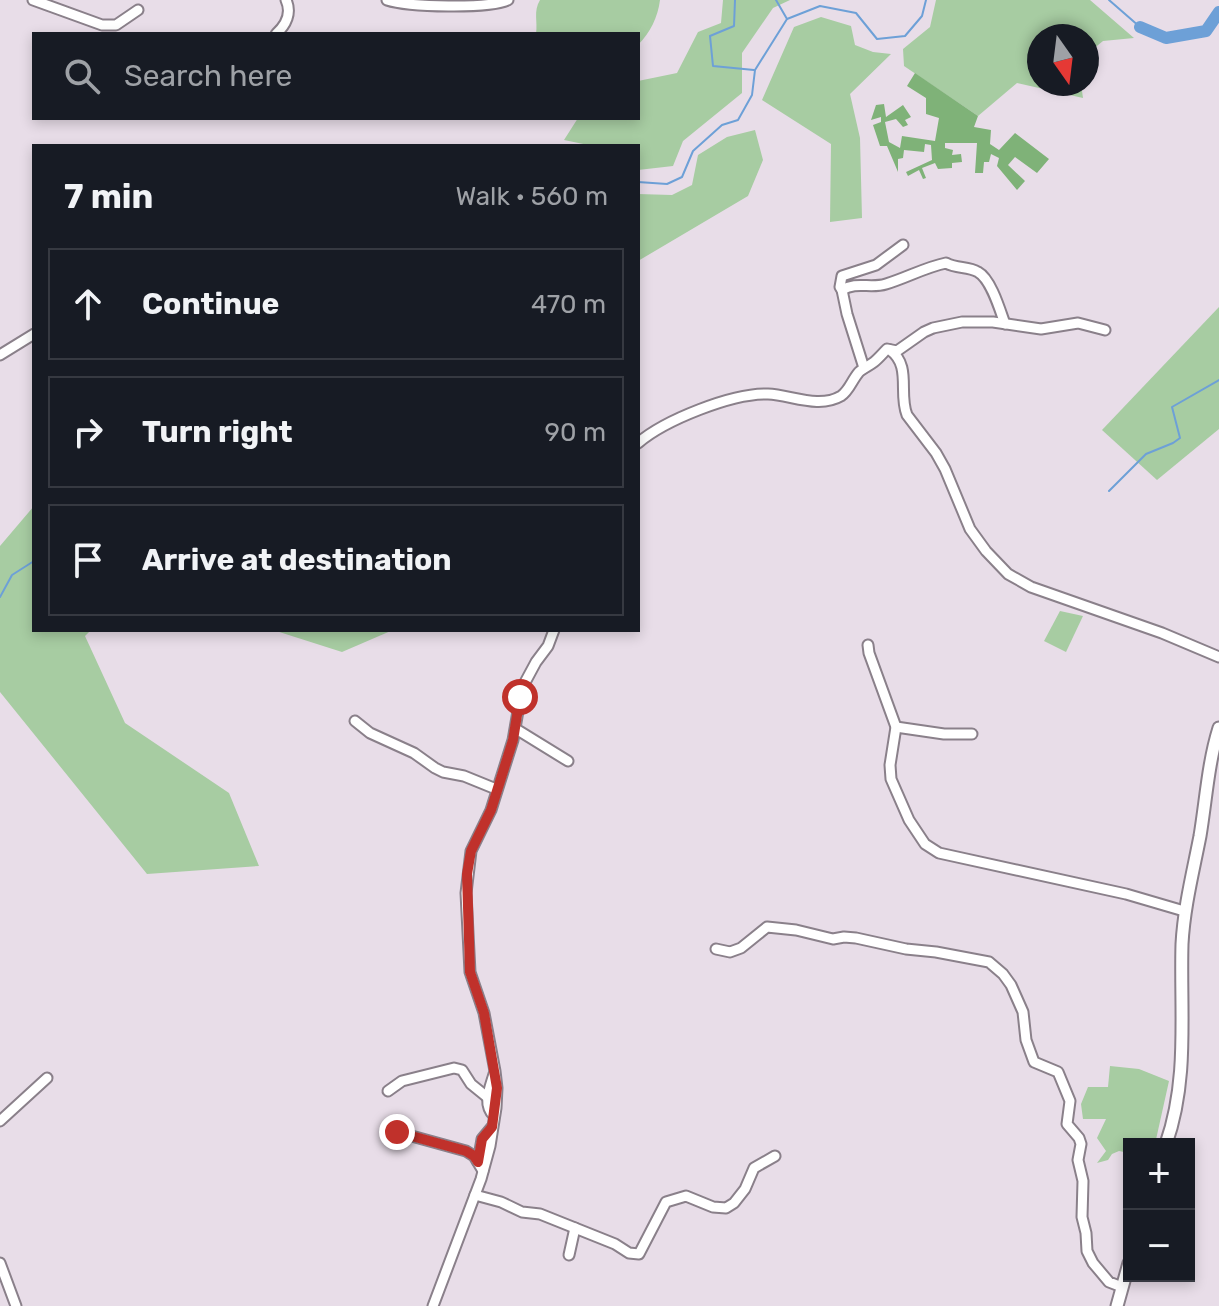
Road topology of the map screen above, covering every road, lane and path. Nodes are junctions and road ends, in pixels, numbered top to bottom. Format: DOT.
graph roads {
  1 [pos="33,0"];
  2 [pos="286,0"];
  3 [pos="387,0"];
  4 [pos="508,0"];
  5 [pos="435,2"];
  6 [pos="138,10"];
  7 [pos="278,32"];
  8 [pos="903,245"];
  9 [pos="842,290"];
  10 [pos="1005,324"];
  11 [pos="1105,330"];
  12 [pos="32,335"];
  13 [pos="887,349"];
  14 [pos="0,355"];
  15 [pos="864,368"];
  16 [pos="640,442"];
  17 [pos="553,632"];
  18 [pos="868,645"];
  19 [pos="1219,657"];
  20 [pos="355,721"];
  21 [pos="896,727"];
  22 [pos="1219,728"];
  23 [pos="516,729"];
  24 [pos="972,734"];
  25 [pos="568,761"];
  26 [pos="496,789"];
  27 [pos="1184,911"];
  28 [pos="716,949"];
  29 [pos="495,1071"];
  30 [pos="47,1078"];
  31 [pos="388,1091"];
  32 [pos="487,1097"];
  33 [pos="494,1116"];
  34 [pos="0,1121"];
  35 [pos="397,1132"];
  36 [pos="1168,1138"];
  37 [pos="775,1156"];
  38 [pos="481,1167"];
  39 [pos="475,1195"];
  40 [pos="575,1228"];
  41 [pos="569,1255"];
  42 [pos="0,1263"];
  43 [pos="1123,1282"];
  44 [pos="1122,1287"];
  45 [pos="16,1306"];
  46 [pos="433,1306"];
  47 [pos="1117,1306"];
  1 -- 6 [label="street"];
  2 -- 7 [label="street"];
  3 -- 5 [label="street"];
  4 -- 5 [label="street"];
  8 -- 9 [label="street"];
  9 -- 10 [label="street"];
  9 -- 15 [label="street"];
  10 -- 11 [label="street"];
  10 -- 13 [label="street"];
  12 -- 14 [label="street"];
  13 -- 15 [label="street"];
  13 -- 19 [label="street"];
  15 -- 16 [label="street"];
  17 -- 23 [label="street"];
  18 -- 21 [label="street"];
  20 -- 26 [label="street"];
  21 -- 24 [label="street"];
  21 -- 27 [label="street"];
  22 -- 27 [label="main road"];
  23 -- 25 [label="street"];
  23 -- 26 [label="street"];
  26 -- 29 [label="street"];
  27 -- 36 [label="main road"];
  28 -- 44 [label="street"];
  29 -- 32 [label="street"];
  29 -- 33 [label="street"];
  30 -- 34 [label="street"];
  31 -- 32 [label="street"];
  32 -- 33 [label="street"];
  33 -- 38 [label="street"];
  35 -- 38 [label="street"];
  37 -- 40 [label="street"];
  38 -- 39 [label="street"];
  39 -- 40 [label="street"];
  39 -- 46 [label="street"];
  40 -- 41 [label="street"];
  42 -- 45 [label="street"];
  43 -- 44 [label="main road"];
  44 -- 47 [label="main road"];
}
